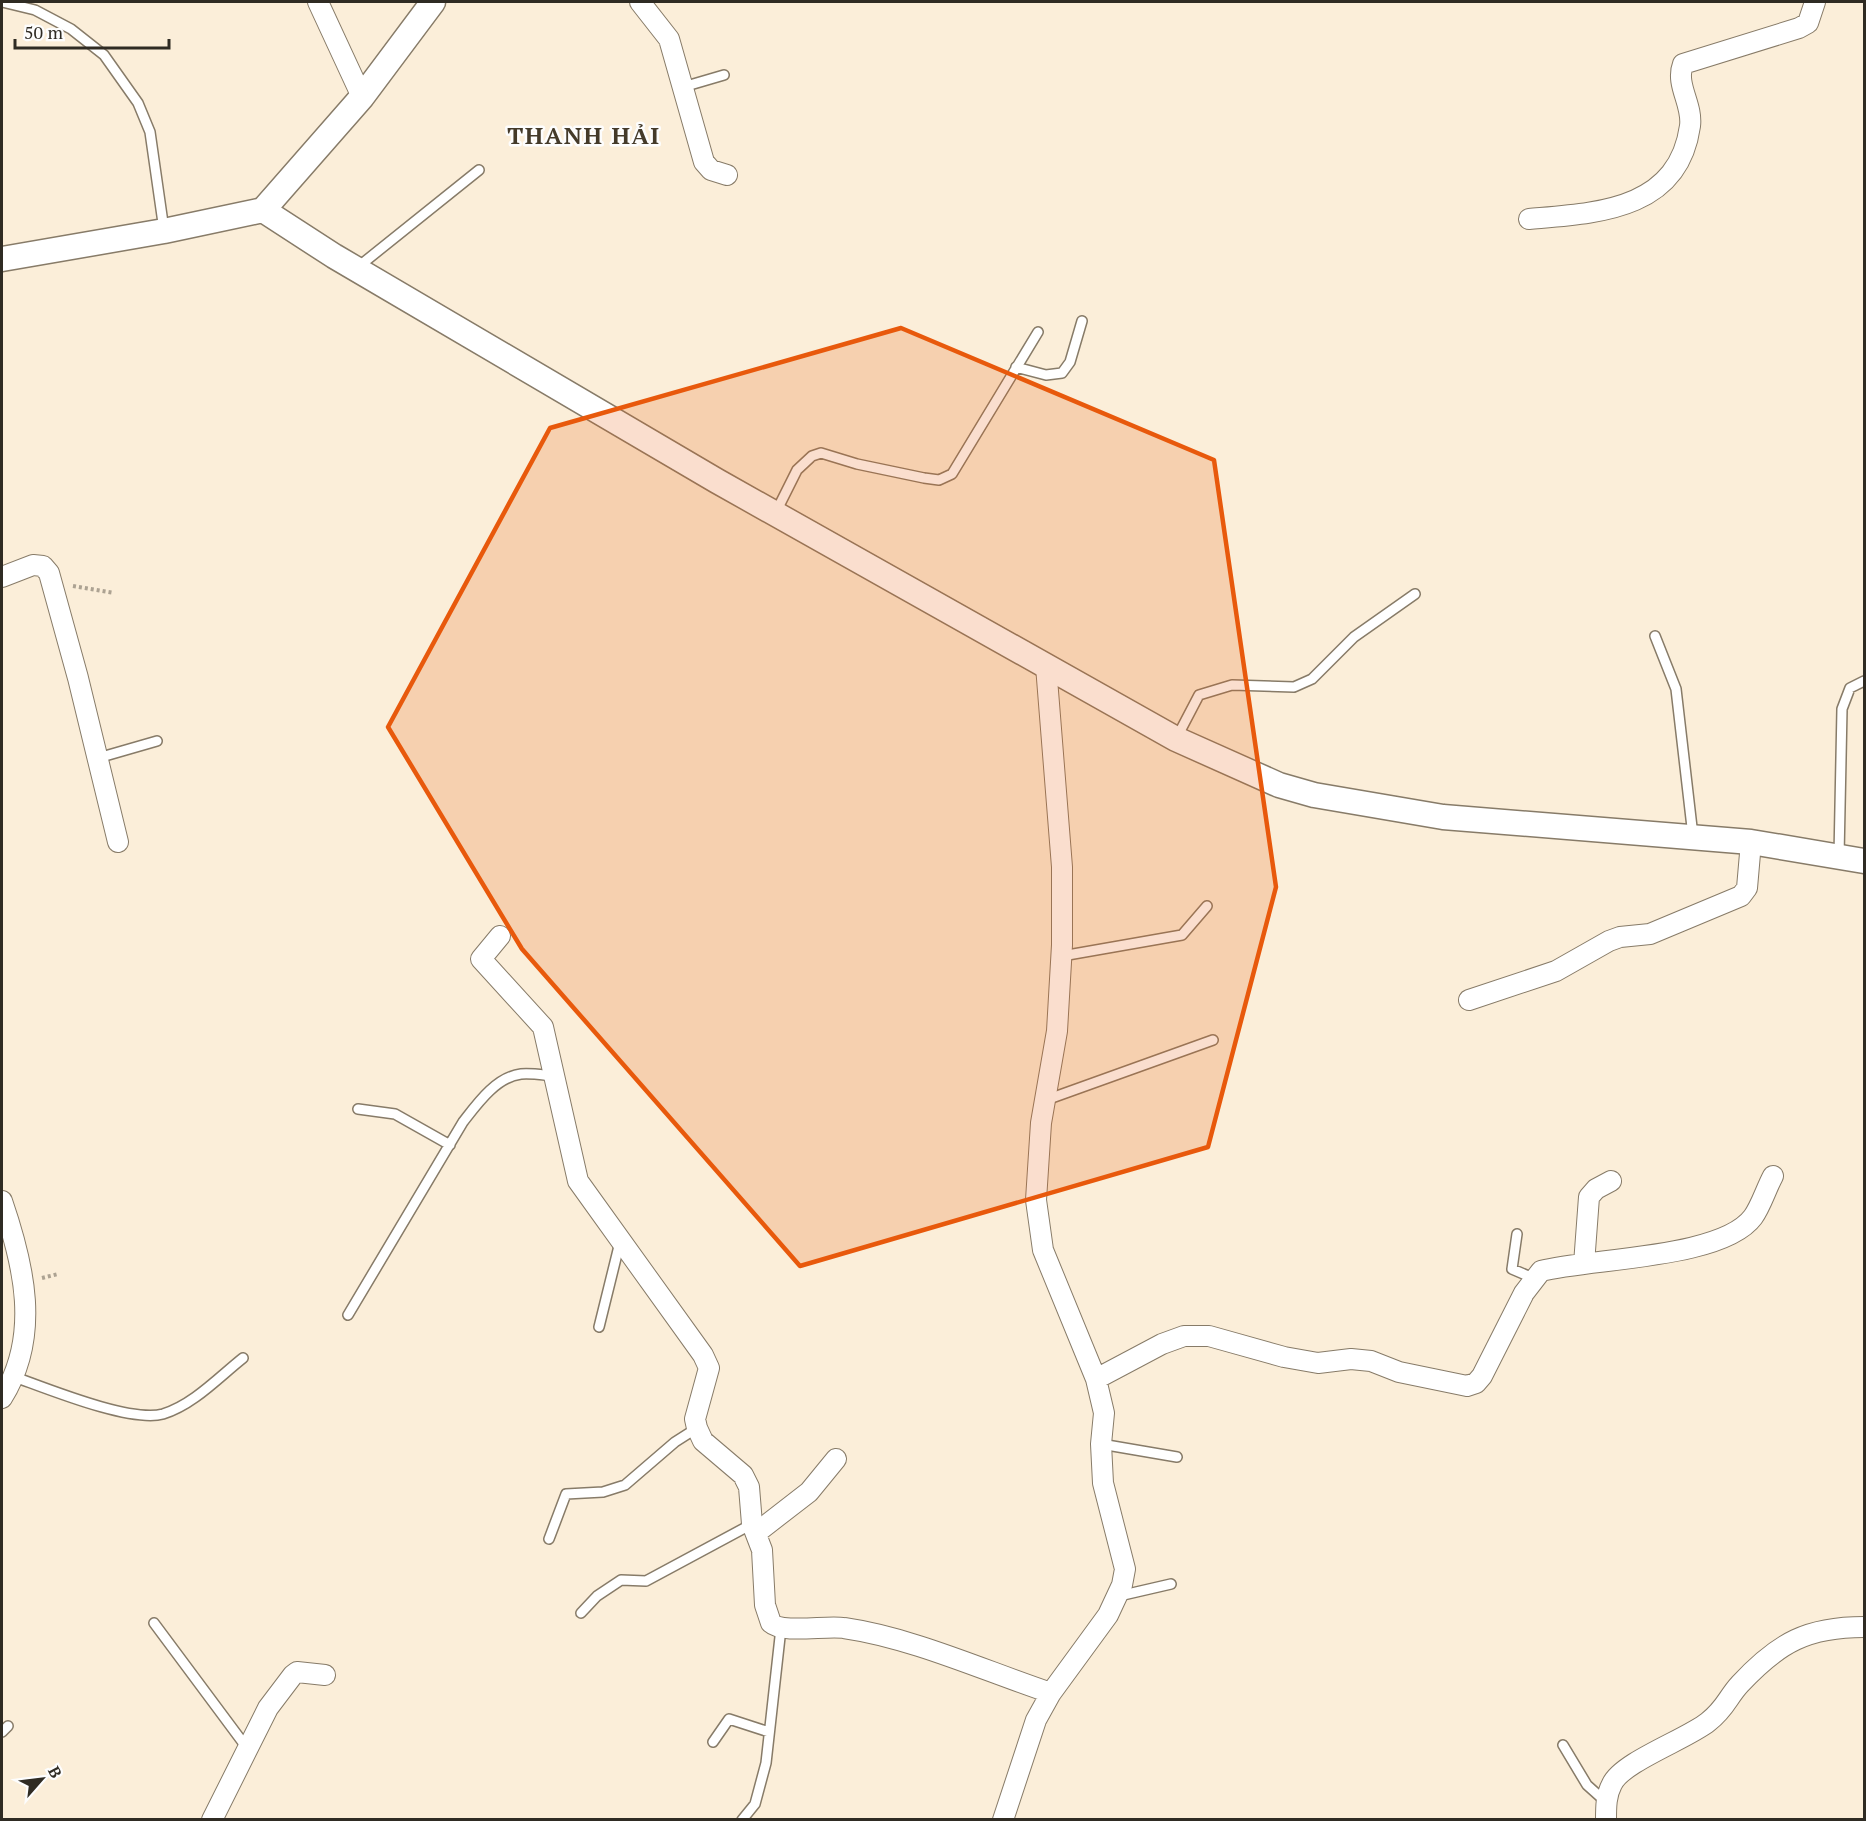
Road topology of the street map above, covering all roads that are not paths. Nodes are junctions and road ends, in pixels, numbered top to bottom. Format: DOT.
graph roads {
  1 [pos="2,2"];
  2 [pos="318,2"];
  3 [pos="433,2"];
  4 [pos="640,2"];
  5 [pos="1815,2"];
  6 [pos="724,75"];
  7 [pos="683,87"];
  8 [pos="362,97"];
  9 [pos="478,170"];
  10 [pos="727,175"];
  11 [pos="263,210"];
  12 [pos="1529,219"];
  13 [pos="164,231"];
  14 [pos="2,260"];
  15 [pos="356,268"];
  16 [pos="1082,321"];
  17 [pos="1038,332"];
  18 [pos="1016,368"];
  19 [pos="775,514"];
  20 [pos="2,577"];
  21 [pos="1415,594"];
  22 [pos="1654,636"];
  23 [pos="1046,666"];
  24 [pos="1864,681"];
  25 [pos="1176,739"];
  26 [pos="157,741"];
  27 [pos="98,758"];
  28 [pos="1693,836"];
  29 [pos="118,842"];
  30 [pos="1751,842"];
  31 [pos="1839,856"];
  32 [pos="1864,861"];
  33 [pos="1207,906"];
  34 [pos="500,936"];
  35 [pos="1062,956"];
  36 [pos="1469,1000"];
  37 [pos="1213,1040"];
  38 [pos="554,1076"];
  39 [pos="1045,1100"];
  40 [pos="358,1109"];
  41 [pos="450,1145"];
  42 [pos="1773,1176"];
  43 [pos="1611,1181"];
  44 [pos="2,1201"];
  45 [pos="1517,1234"];
  46 [pos="620,1242"];
  47 [pos="1584,1264"];
  48 [pos="1533,1278"];
  49 [pos="348,1315"];
  50 [pos="599,1327"];
  51 [pos="243,1358"];
  52 [pos="12,1376"];
  53 [pos="1096,1379"];
  54 [pos="2,1398"];
  55 [pos="697,1428"];
  56 [pos="1101,1443"];
  57 [pos="1177,1457"];
  58 [pos="836,1460"];
  59 [pos="754,1529"];
  60 [pos="549,1539"];
  61 [pos="1171,1584"];
  62 [pos="1116,1597"];
  63 [pos="581,1613"];
  64 [pos="154,1623"];
  65 [pos="1864,1627"];
  66 [pos="781,1628"];
  67 [pos="325,1675"];
  68 [pos="1051,1693"];
  69 [pos="769,1731"];
  70 [pos="713,1742"];
  71 [pos="1563,1745"];
  72 [pos="247,1748"];
  73 [pos="1606,1811"];
  74 [pos="212,1820"];
  75 [pos="742,1820"];
  76 [pos="1002,1820"];
  1 -- 13 [label="lane"];
  2 -- 8 [label="street"];
  3 -- 8 [label="street"];
  4 -- 7 [label="street"];
  5 -- 12 [label="street"];
  6 -- 7 [label="lane"];
  7 -- 10 [label="street"];
  8 -- 11 [label="street"];
  9 -- 15 [label="lane"];
  11 -- 13 [label="street"];
  11 -- 15 [label="street"];
  13 -- 14 [label="street"];
  15 -- 19 [label="street"];
  16 -- 18 [label="lane"];
  17 -- 18 [label="lane"];
  18 -- 19 [label="lane"];
  19 -- 23 [label="street"];
  20 -- 27 [label="street"];
  21 -- 25 [label="lane"];
  22 -- 28 [label="lane"];
  23 -- 25 [label="street"];
  23 -- 35 [label="street"];
  24 -- 31 [label="lane"];
  25 -- 28 [label="street"];
  26 -- 27 [label="lane"];
  27 -- 29 [label="street"];
  28 -- 30 [label="street"];
  30 -- 31 [label="street"];
  30 -- 36 [label="street"];
  31 -- 32 [label="street"];
  33 -- 35 [label="lane"];
  34 -- 38 [label="street"];
  35 -- 39 [label="street"];
  37 -- 39 [label="lane"];
  38 -- 41 [label="lane"];
  38 -- 46 [label="street"];
  39 -- 53 [label="street"];
  40 -- 41 [label="lane"];
  41 -- 49 [label="lane"];
  42 -- 47 [label="street"];
  43 -- 47 [label="street"];
  44 -- 52 [label="street"];
  45 -- 48 [label="lane"];
  46 -- 50 [label="lane"];
  46 -- 55 [label="street"];
  47 -- 48 [label="street"];
  48 -- 53 [label="street"];
  51 -- 52 [label="lane"];
  52 -- 54 [label="street"];
  53 -- 56 [label="street"];
  55 -- 59 [label="street"];
  55 -- 60 [label="lane"];
  56 -- 57 [label="lane"];
  56 -- 62 [label="street"];
  58 -- 59 [label="street"];
  59 -- 63 [label="lane"];
  59 -- 66 [label="street"];
  61 -- 62 [label="lane"];
  62 -- 68 [label="street"];
  64 -- 72 [label="lane"];
  65 -- 73 [label="street"];
  66 -- 68 [label="street"];
  66 -- 69 [label="lane"];
  67 -- 72 [label="street"];
  68 -- 76 [label="street"];
  69 -- 70 [label="lane"];
  69 -- 75 [label="lane"];
  71 -- 73 [label="lane"];
  72 -- 74 [label="street"];
}
